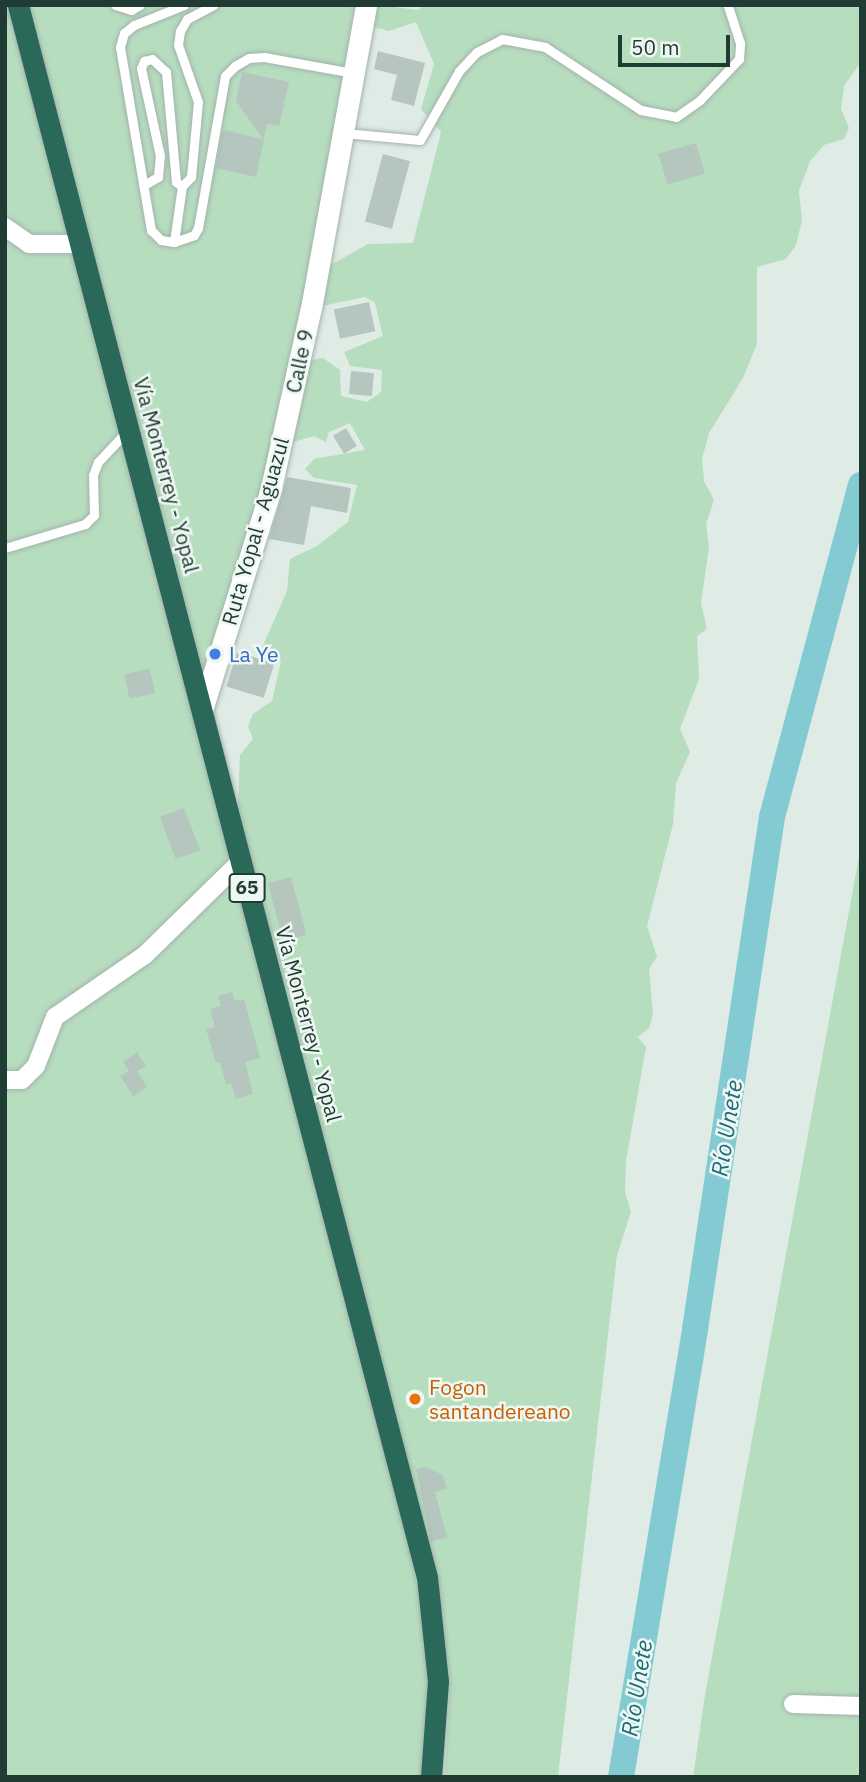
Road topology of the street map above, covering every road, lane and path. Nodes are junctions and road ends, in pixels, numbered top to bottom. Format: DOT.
graph roads {
  1 [pos="18,5"];
  2 [pos="115,5"];
  3 [pos="140,5"];
  4 [pos="184,5"];
  5 [pos="213,5"];
  6 [pos="366,5"];
  7 [pos="728,5"];
  8 [pos="353,73"];
  9 [pos="344,133"];
  10 [pos="144,185"];
  11 [pos="182,186"];
  12 [pos="5,227"];
  13 [pos="174,242"];
  14 [pos="79,244"];
  15 [pos="130,429"];
  16 [pos="5,548"];
  17 [pos="202,710"];
  18 [pos="240,862"];
  19 [pos="5,1080"];
  20 [pos="793,1704"];
  21 [pos="861,1706"];
  22 [pos="431,1777"];
  1 -- 14 [label="lane"];
  2 -- 3 [label="lane"];
  4 -- 10 [label="lane"];
  5 -- 11 [label="lane"];
  6 -- 8 [label="lane, Ruta Yopal - Aguazul"];
  7 -- 9 [label="lane"];
  8 -- 9 [label="lane, Ruta Yopal - Aguazul"];
  8 -- 13 [label="lane"];
  9 -- 17 [label="lane, Ruta Yopal - Aguazul"];
  10 -- 11 [label="lane"];
  10 -- 13 [label="lane"];
  11 -- 13 [label="lane"];
  12 -- 14 [label="street"];
  14 -- 15 [label="lane"];
  15 -- 16 [label="lane"];
  15 -- 17 [label="lane"];
  17 -- 18 [label="highway, Vía Monterrey - Yopal / 65"];
  18 -- 19 [label="street"];
  18 -- 22 [label="highway, Vía Monterrey - Yopal / 65"];
  20 -- 21 [label="street"];
}
